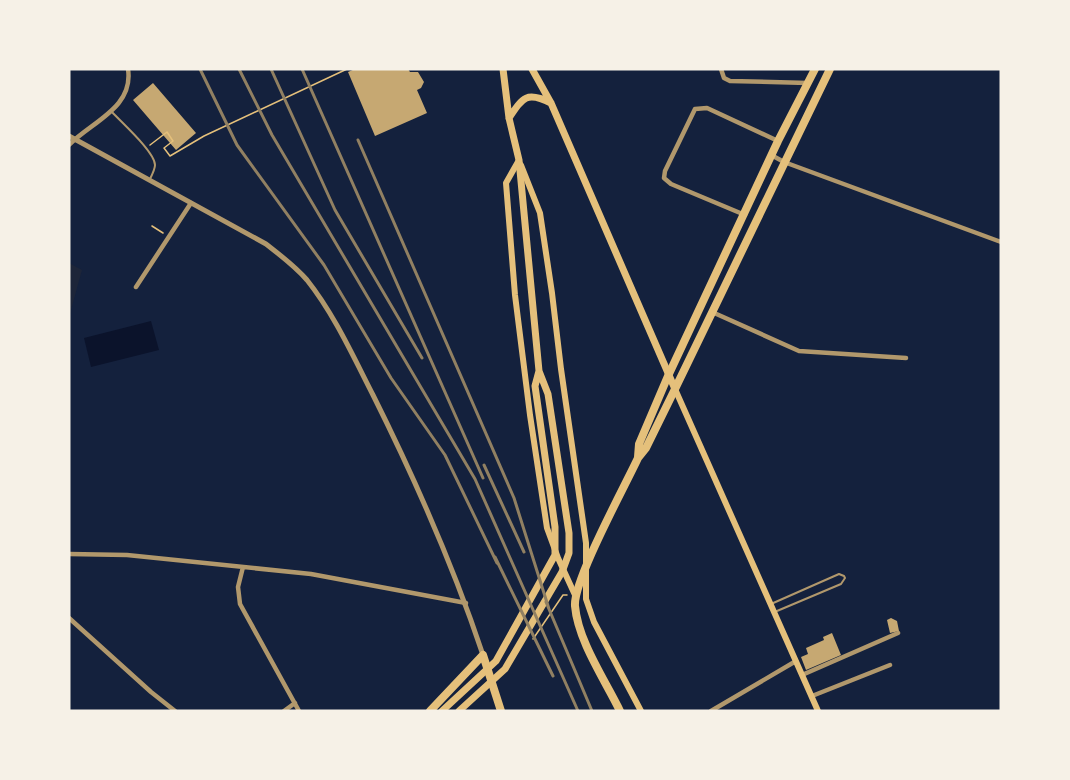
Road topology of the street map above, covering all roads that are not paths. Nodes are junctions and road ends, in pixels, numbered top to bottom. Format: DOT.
graph roads {
  1 [pos="128,69"];
  2 [pos="503,69"];
  3 [pos="532,69"];
  4 [pos="721,69"];
  5 [pos="815,69"];
  6 [pos="830,69"];
  7 [pos="808,83"];
  8 [pos="551,103"];
  9 [pos="111,111"];
  10 [pos="510,118"];
  11 [pos="72,138"];
  12 [pos="778,141"];
  13 [pos="69,146"];
  14 [pos="773,156"];
  15 [pos="519,160"];
  16 [pos="784,162"];
  17 [pos="149,181"];
  18 [pos="190,203"];
  19 [pos="745,215"];
  20 [pos="1001,242"];
  21 [pos="136,287"];
  22 [pos="712,312"];
  23 [pos="906,358"];
  24 [pos="539,371"];
  25 [pos="668,376"];
  26 [pos="675,389"];
  27 [pos="638,458"];
  28 [pos="69,554"];
  29 [pos="243,567"];
  30 [pos="585,569"];
  31 [pos="575,596"];
  32 [pos="466,603"];
  33 [pos="771,604"];
  34 [pos="774,612"];
  35 [pos="69,618"];
  36 [pos="898,633"];
  37 [pos="483,655"];
  38 [pos="796,662"];
  39 [pos="890,665"];
  40 [pos="802,675"];
  41 [pos="812,696"];
  42 [pos="296,703"];
  43 [pos="175,711"];
  44 [pos="284,711"];
  45 [pos="299,711"];
  46 [pos="430,711"];
  47 [pos="442,711"];
  48 [pos="459,711"];
  49 [pos="501,711"];
  50 [pos="621,711"];
  51 [pos="641,711"];
  52 [pos="711,711"];
  53 [pos="818,711"];
  1 -- 9 [label="street"];
  2 -- 10 [label="main road"];
  3 -- 8 [label="main road"];
  4 -- 7 [label="street"];
  5 -- 7 [label="highway"];
  6 -- 16 [label="highway"];
  7 -- 12 [label="highway"];
  8 -- 10 [label="main road"];
  8 -- 25 [label="main road"];
  9 -- 11 [label="street"];
  9 -- 17 [label="lane"];
  10 -- 15 [label="main road"];
  11 -- 13 [label="street"];
  11 -- 17 [label="street"];
  12 -- 14 [label="highway"];
  12 -- 19 [label="street"];
  14 -- 16 [label="street"];
  14 -- 19 [label="highway"];
  15 -- 24 [label="main road"];
  15 -- 30 [label="main road"];
  15 -- 31 [label="main road"];
  16 -- 20 [label="street"];
  16 -- 22 [label="highway"];
  17 -- 18 [label="street"];
  18 -- 21 [label="street"];
  18 -- 32 [label="street"];
  19 -- 25 [label="highway"];
  22 -- 23 [label="street"];
  22 -- 26 [label="highway"];
  24 -- 47 [label="main road"];
  24 -- 48 [label="main road"];
  25 -- 26 [label="main road"];
  25 -- 27 [label="highway"];
  26 -- 27 [label="highway"];
  26 -- 33 [label="main road"];
  27 -- 30 [label="highway"];
  28 -- 29 [label="street"];
  29 -- 32 [label="street"];
  29 -- 42 [label="street"];
  30 -- 31 [label="highway"];
  30 -- 51 [label="main road"];
  31 -- 50 [label="highway"];
  32 -- 37 [label="street"];
  33 -- 34 [label="main road"];
  33 -- 34 [label="lane"];
  34 -- 38 [label="main road"];
  35 -- 43 [label="street"];
  36 -- 40 [label="street"];
  37 -- 46 [label="highway"];
  37 -- 49 [label="highway"];
  38 -- 40 [label="main road"];
  38 -- 52 [label="street"];
  39 -- 41 [label="street"];
  40 -- 41 [label="main road"];
  41 -- 53 [label="main road"];
  42 -- 44 [label="street"];
  42 -- 45 [label="street"];
}
